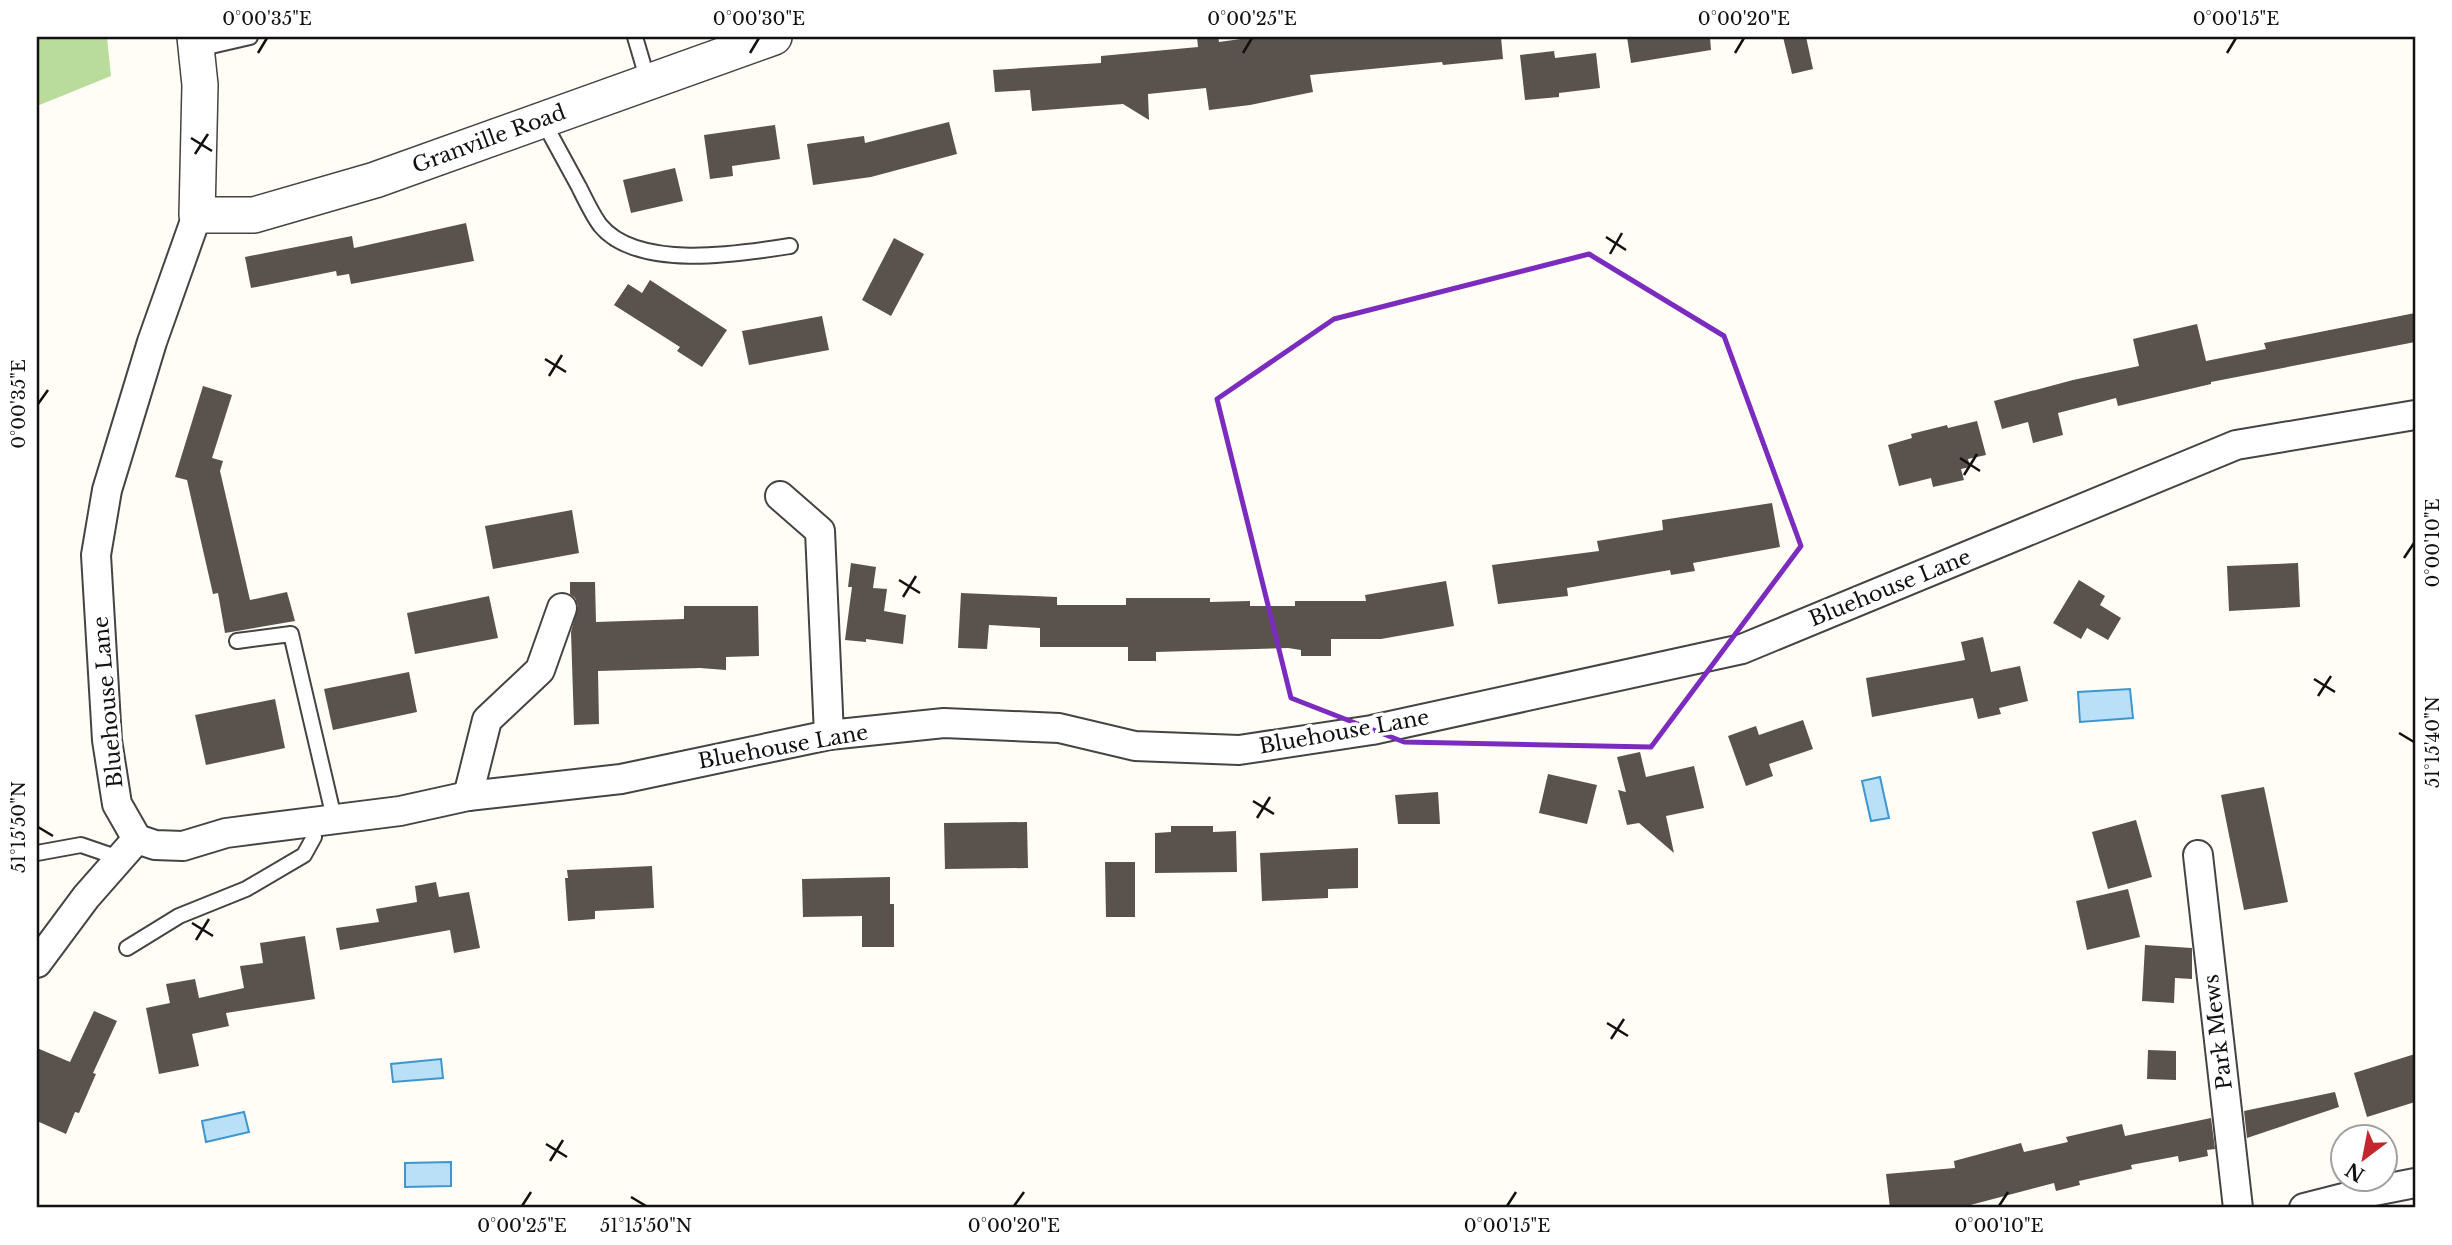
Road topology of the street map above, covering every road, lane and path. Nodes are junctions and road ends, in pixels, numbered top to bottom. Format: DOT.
graph roads {
  1 [pos="250,37"];
  2 [pos="635,37"];
  3 [pos="774,37"];
  4 [pos="196,43"];
  5 [pos="648,81"];
  6 [pos="543,121"];
  7 [pos="197,215"];
  8 [pos="790,246"];
  9 [pos="2415,415"];
  10 [pos="780,496"];
  11 [pos="562,608"];
  12 [pos="237,641"];
  13 [pos="829,735"];
  14 [pos="468,796"];
  15 [pos="321,820"];
  16 [pos="128,848"];
  17 [pos="37,853"];
  18 [pos="2198,855"];
  19 [pos="127,948"];
  20 [pos="37,963"];
  21 [pos="2415,1184"];
  22 [pos="2238,1208"];
  23 [pos="2304,1208"];
  1 -- 4 [label="lane"];
  2 -- 5 [label="lane"];
  3 -- 5 [label="street, Granville Road"];
  4 -- 7 [label="street, Bluehouse Lane"];
  5 -- 6 [label="street, Granville Road"];
  6 -- 7 [label="street, Granville Road"];
  6 -- 8 [label="lane"];
  7 -- 16 [label="street, Bluehouse Lane"];
  9 -- 13 [label="street, Bluehouse Lane"];
  10 -- 13 [label="street"];
  11 -- 14 [label="street"];
  12 -- 15 [label="lane"];
  13 -- 14 [label="street, Bluehouse Lane"];
  14 -- 15 [label="street, Bluehouse Lane"];
  15 -- 16 [label="street, Bluehouse Lane"];
  15 -- 19 [label="lane"];
  16 -- 17 [label="lane"];
  16 -- 20 [label="street"];
  18 -- 22 [label="street, Park Mews"];
  21 -- 23 [label="street"];
}
